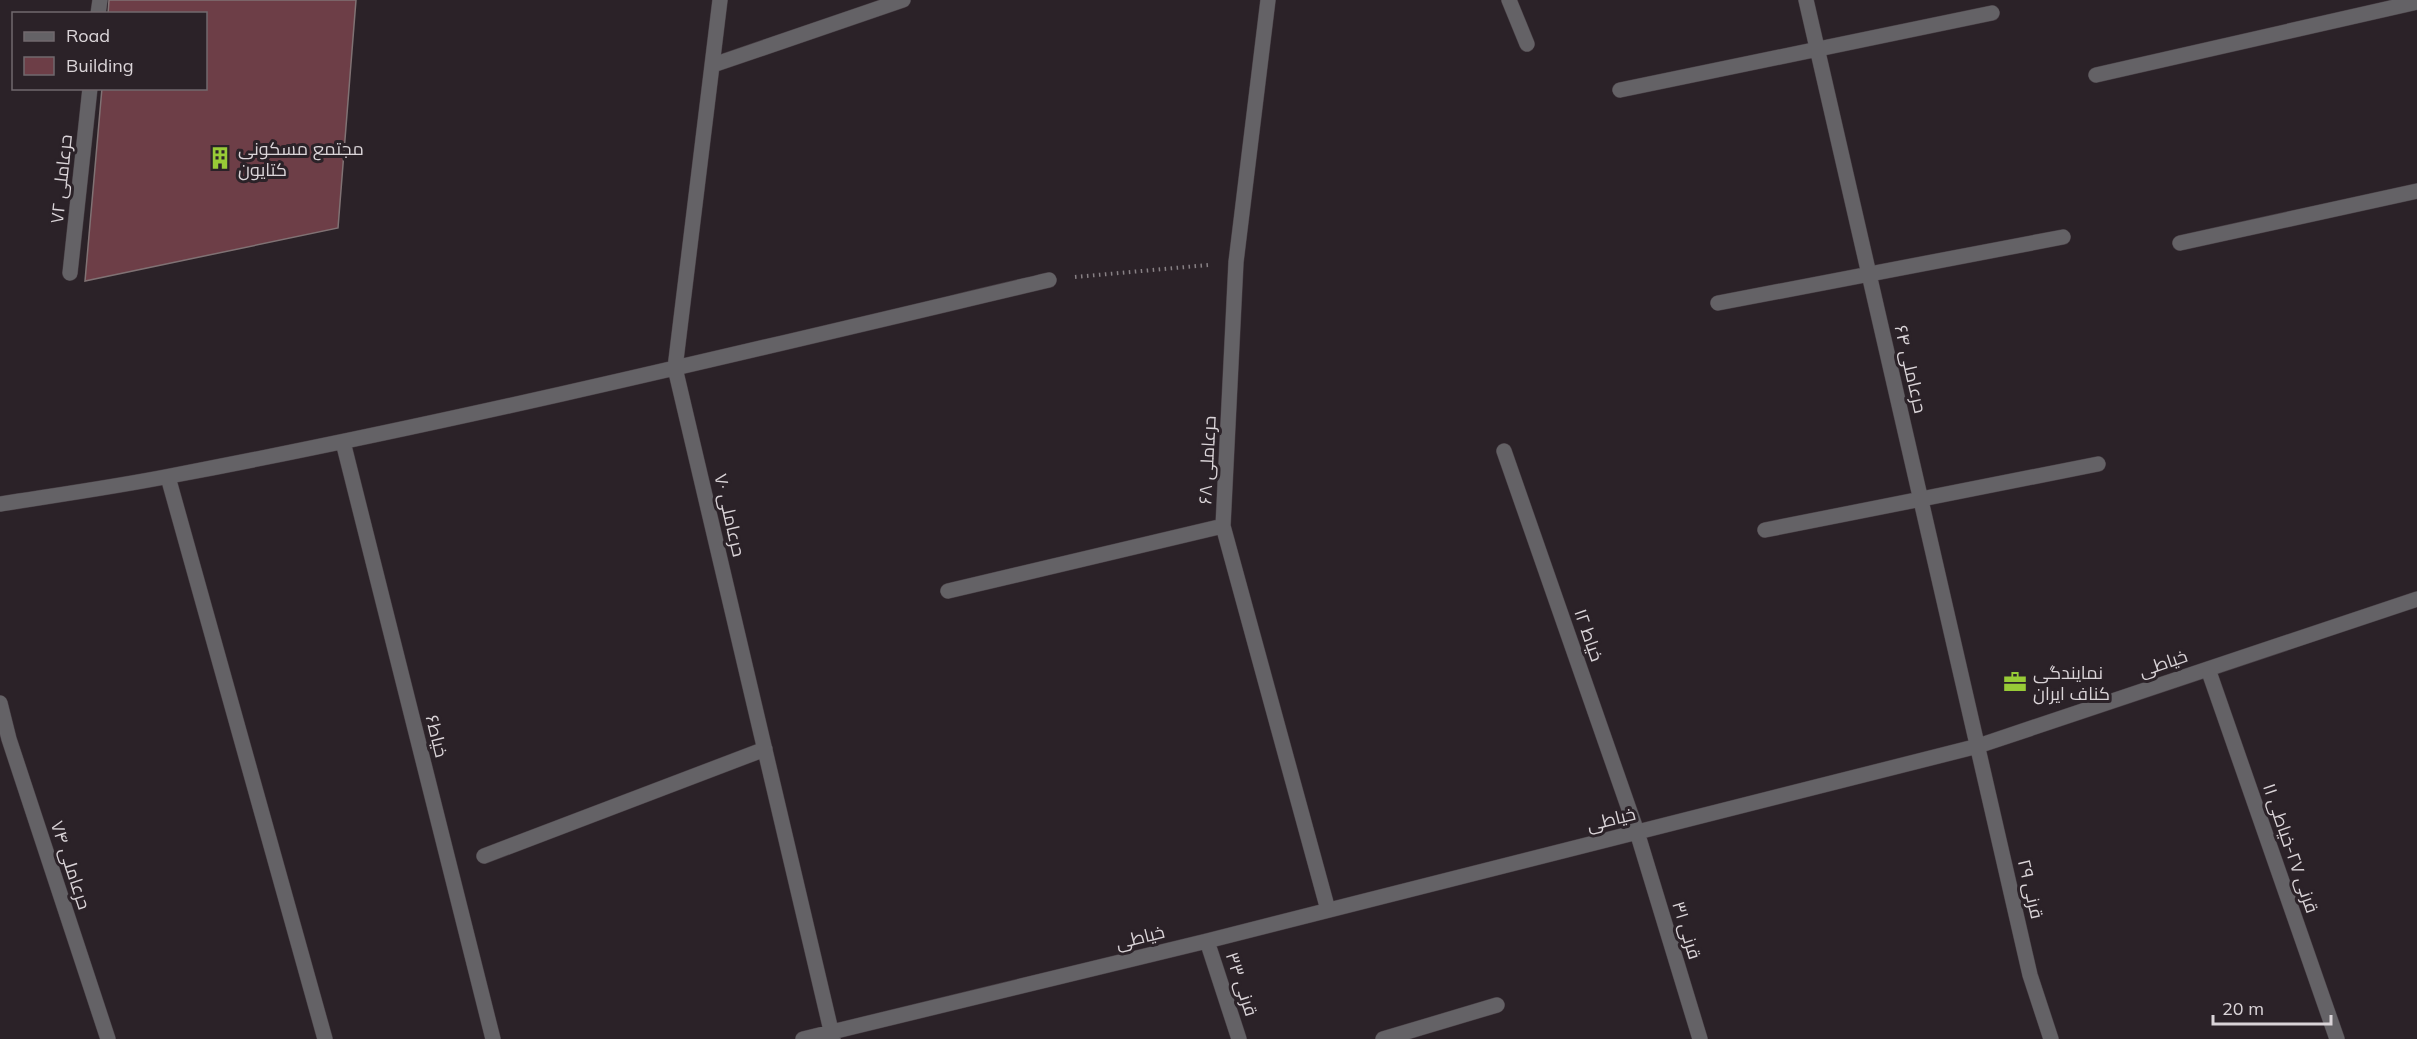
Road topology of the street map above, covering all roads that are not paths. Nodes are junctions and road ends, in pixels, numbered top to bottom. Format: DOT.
graph roads {
  1 [pos="720,0"];
  2 [pos="903,0"];
  3 [pos="1268,0"];
  4 [pos="1509,0"];
  5 [pos="1806,0"];
  6 [pos="2417,2"];
  7 [pos="1992,13"];
  8 [pos="1527,44"];
  9 [pos="1818,50"];
  10 [pos="713,65"];
  11 [pos="2096,75"];
  12 [pos="90,90"];
  13 [pos="1620,90"];
  14 [pos="2417,191"];
  15 [pos="2063,237"];
  16 [pos="2180,243"];
  17 [pos="70,273"];
  18 [pos="1869,274"];
  19 [pos="1049,280"];
  20 [pos="1718,303"];
  21 [pos="675,368"];
  22 [pos="344,442"];
  23 [pos="1504,451"];
  24 [pos="2098,464"];
  25 [pos="168,477"];
  26 [pos="1921,499"];
  27 [pos="0,504"];
  28 [pos="1223,526"];
  29 [pos="1765,530"];
  30 [pos="948,591"];
  31 [pos="2417,599"];
  32 [pos="2208,669"];
  33 [pos="0,703"];
  34 [pos="4,741"];
  35 [pos="1978,746"];
  36 [pos="765,748"];
  37 [pos="1637,832"];
  38 [pos="484,856"];
  39 [pos="1328,910"];
  40 [pos="1208,941"];
  41 [pos="1497,1005"];
  42 [pos="832,1036"];
  43 [pos="108,1039"];
  44 [pos="325,1039"];
  45 [pos="493,1039"];
  46 [pos="803,1039"];
  47 [pos="1239,1039"];
  48 [pos="1383,1039"];
  49 [pos="1700,1039"];
  50 [pos="2050,1039"];
  51 [pos="2337,1039"];
  1 -- 10 [label="street, حرعاملی ۷۰"];
  2 -- 10 [label="street"];
  3 -- 28 [label="street, حرعاملی ۶۸"];
  4 -- 8 [label="street"];
  5 -- 9 [label="street, حرعاملی ۶۴"];
  6 -- 11 [label="street"];
  7 -- 9 [label="street"];
  9 -- 13 [label="street"];
  9 -- 18 [label="street, حرعاملی ۶۴"];
  10 -- 21 [label="street, حرعاملی ۷۰"];
  12 -- 17 [label="street, حرعاملی ۷۲"];
  14 -- 16 [label="street"];
  15 -- 18 [label="street"];
  18 -- 20 [label="street"];
  18 -- 26 [label="street, حرعاملی ۶۴"];
  19 -- 21 [label="street"];
  21 -- 22 [label="street"];
  21 -- 36 [label="street, حرعاملی ۷۰"];
  22 -- 25 [label="street"];
  22 -- 45 [label="street, خیاط۶"];
  23 -- 37 [label="street, خیاط ۱۲"];
  24 -- 26 [label="street"];
  25 -- 27 [label="street"];
  25 -- 44 [label="street"];
  26 -- 29 [label="street"];
  26 -- 35 [label="street, حرعاملی ۶۴"];
  28 -- 30 [label="street"];
  28 -- 39 [label="street, حرعاملی ۶۸"];
  31 -- 32 [label="street, خیاطی"];
  32 -- 35 [label="street, خیاطی"];
  32 -- 51 [label="street, قرنی ۲۷-خیاطی ۱۱"];
  33 -- 34 [label="street, حرعاملی ۷۴"];
  34 -- 43 [label="street, حرعاملی ۷۴"];
  35 -- 37 [label="street, خیاطی"];
  35 -- 50 [label="street, قرنی ۲۹"];
  36 -- 38 [label="street"];
  36 -- 42 [label="street, حرعاملی ۷۰"];
  37 -- 39 [label="street, خیاطی"];
  37 -- 49 [label="street, قرنی ۳۱"];
  39 -- 40 [label="street, خیاطی"];
  40 -- 42 [label="street, خیاطی"];
  40 -- 47 [label="street, قرنی ۳۳"];
  41 -- 48 [label="street"];
  42 -- 46 [label="street, خیاطی"];
}
